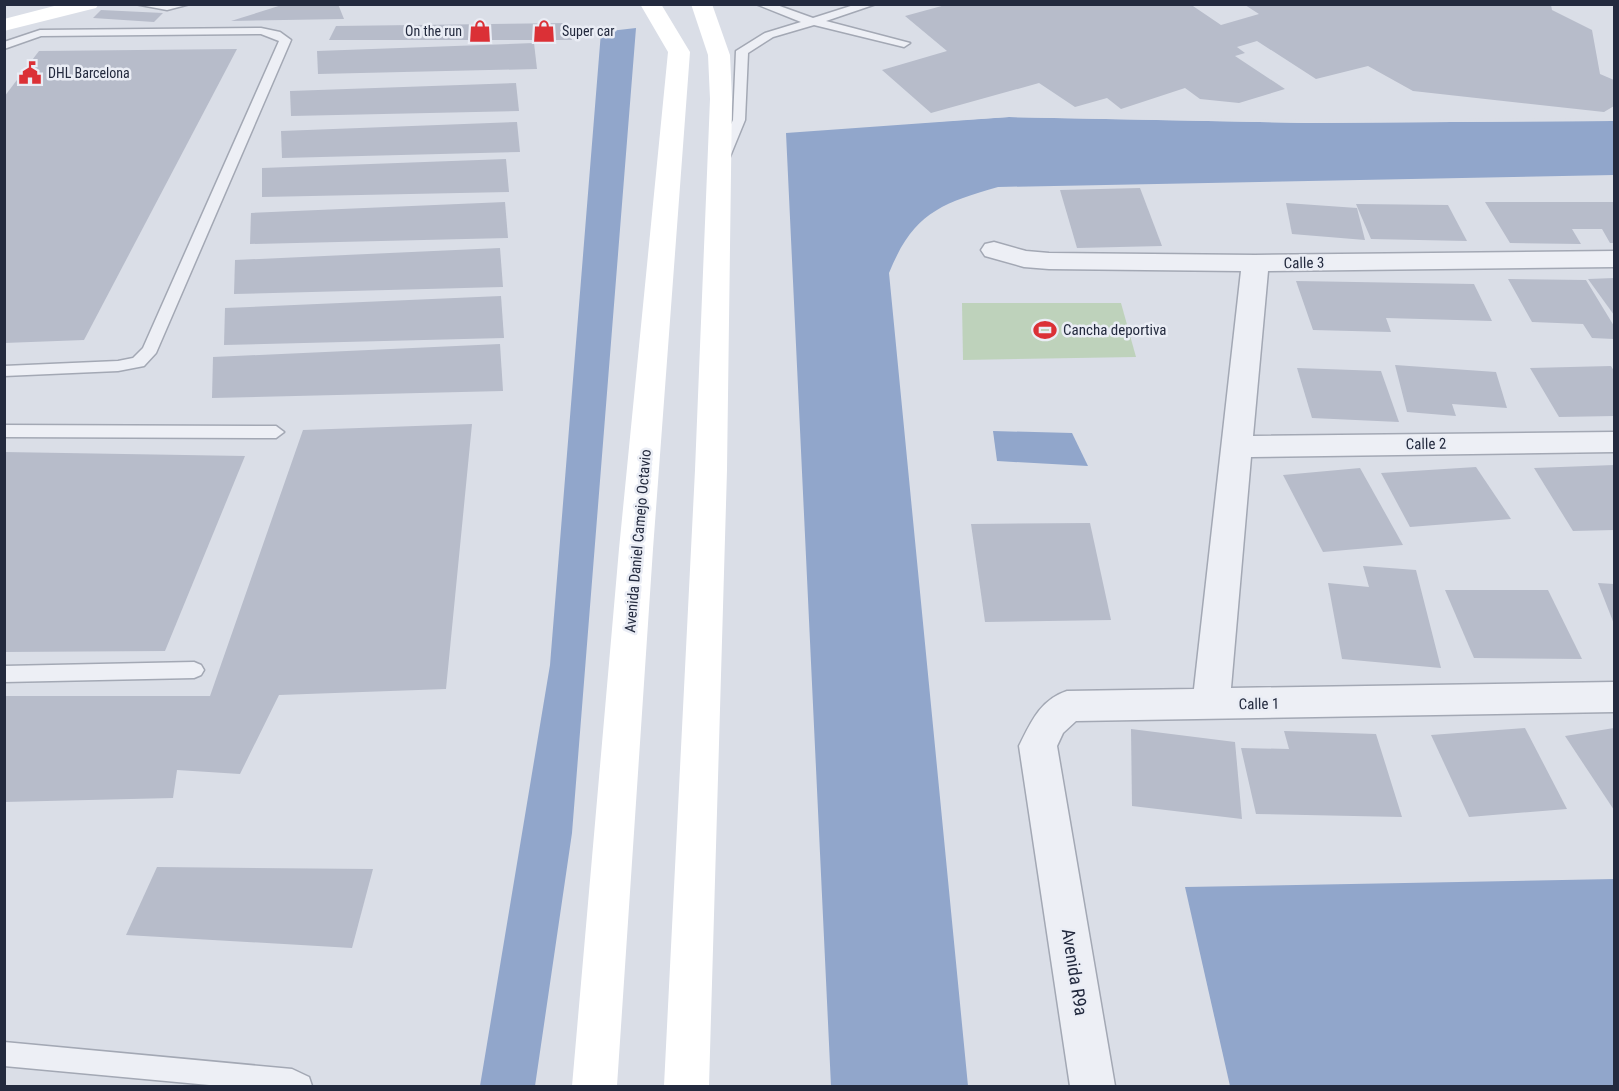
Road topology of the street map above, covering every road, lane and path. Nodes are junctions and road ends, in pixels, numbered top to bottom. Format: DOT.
graph roads {
  1 [pos="89,4"];
  2 [pos="140,4"];
  3 [pos="186,4"];
  4 [pos="650,4"];
  5 [pos="701,4"];
  6 [pos="761,4"];
  7 [pos="871,4"];
  8 [pos="811,21"];
  9 [pos="4,25"];
  10 [pos="904,44"];
  11 [pos="4,46"];
  12 [pos="719,166"];
  13 [pos="994,250"];
  14 [pos="1614,259"];
  15 [pos="1255,263"];
  16 [pos="4,371"];
  17 [pos="4,431"];
  18 [pos="276,432"];
  19 [pos="1614,442"];
  20 [pos="1237,447"];
  21 [pos="194,670"];
  22 [pos="4,674"];
  23 [pos="1614,697"];
  24 [pos="1211,705"];
  25 [pos="1057,858"];
  26 [pos="4,1054"];
  27 [pos="300,1086"];
  28 [pos="594,1086"];
  29 [pos="686,1086"];
  30 [pos="1093,1086"];
  1 -- 9 [label="main road"];
  2 -- 3 [label="lane"];
  4 -- 28 [label="main road, Avenida Daniel Camejo Octavio"];
  5 -- 12 [label="main road"];
  6 -- 8 [label="lane"];
  7 -- 8 [label="lane"];
  8 -- 10 [label="lane"];
  8 -- 12 [label="lane"];
  11 -- 16 [label="lane"];
  12 -- 29 [label="main road"];
  13 -- 15 [label="street, Calle 3"];
  14 -- 15 [label="street, Calle 3"];
  15 -- 20 [label="street"];
  17 -- 18 [label="lane"];
  19 -- 20 [label="street, Calle 2"];
  20 -- 24 [label="street"];
  21 -- 22 [label="lane"];
  23 -- 24 [label="street, Calle 1"];
  24 -- 25 [label="street, Calle 1"];
  25 -- 30 [label="street, Avenida R9a"];
  26 -- 27 [label="lane"];
}
